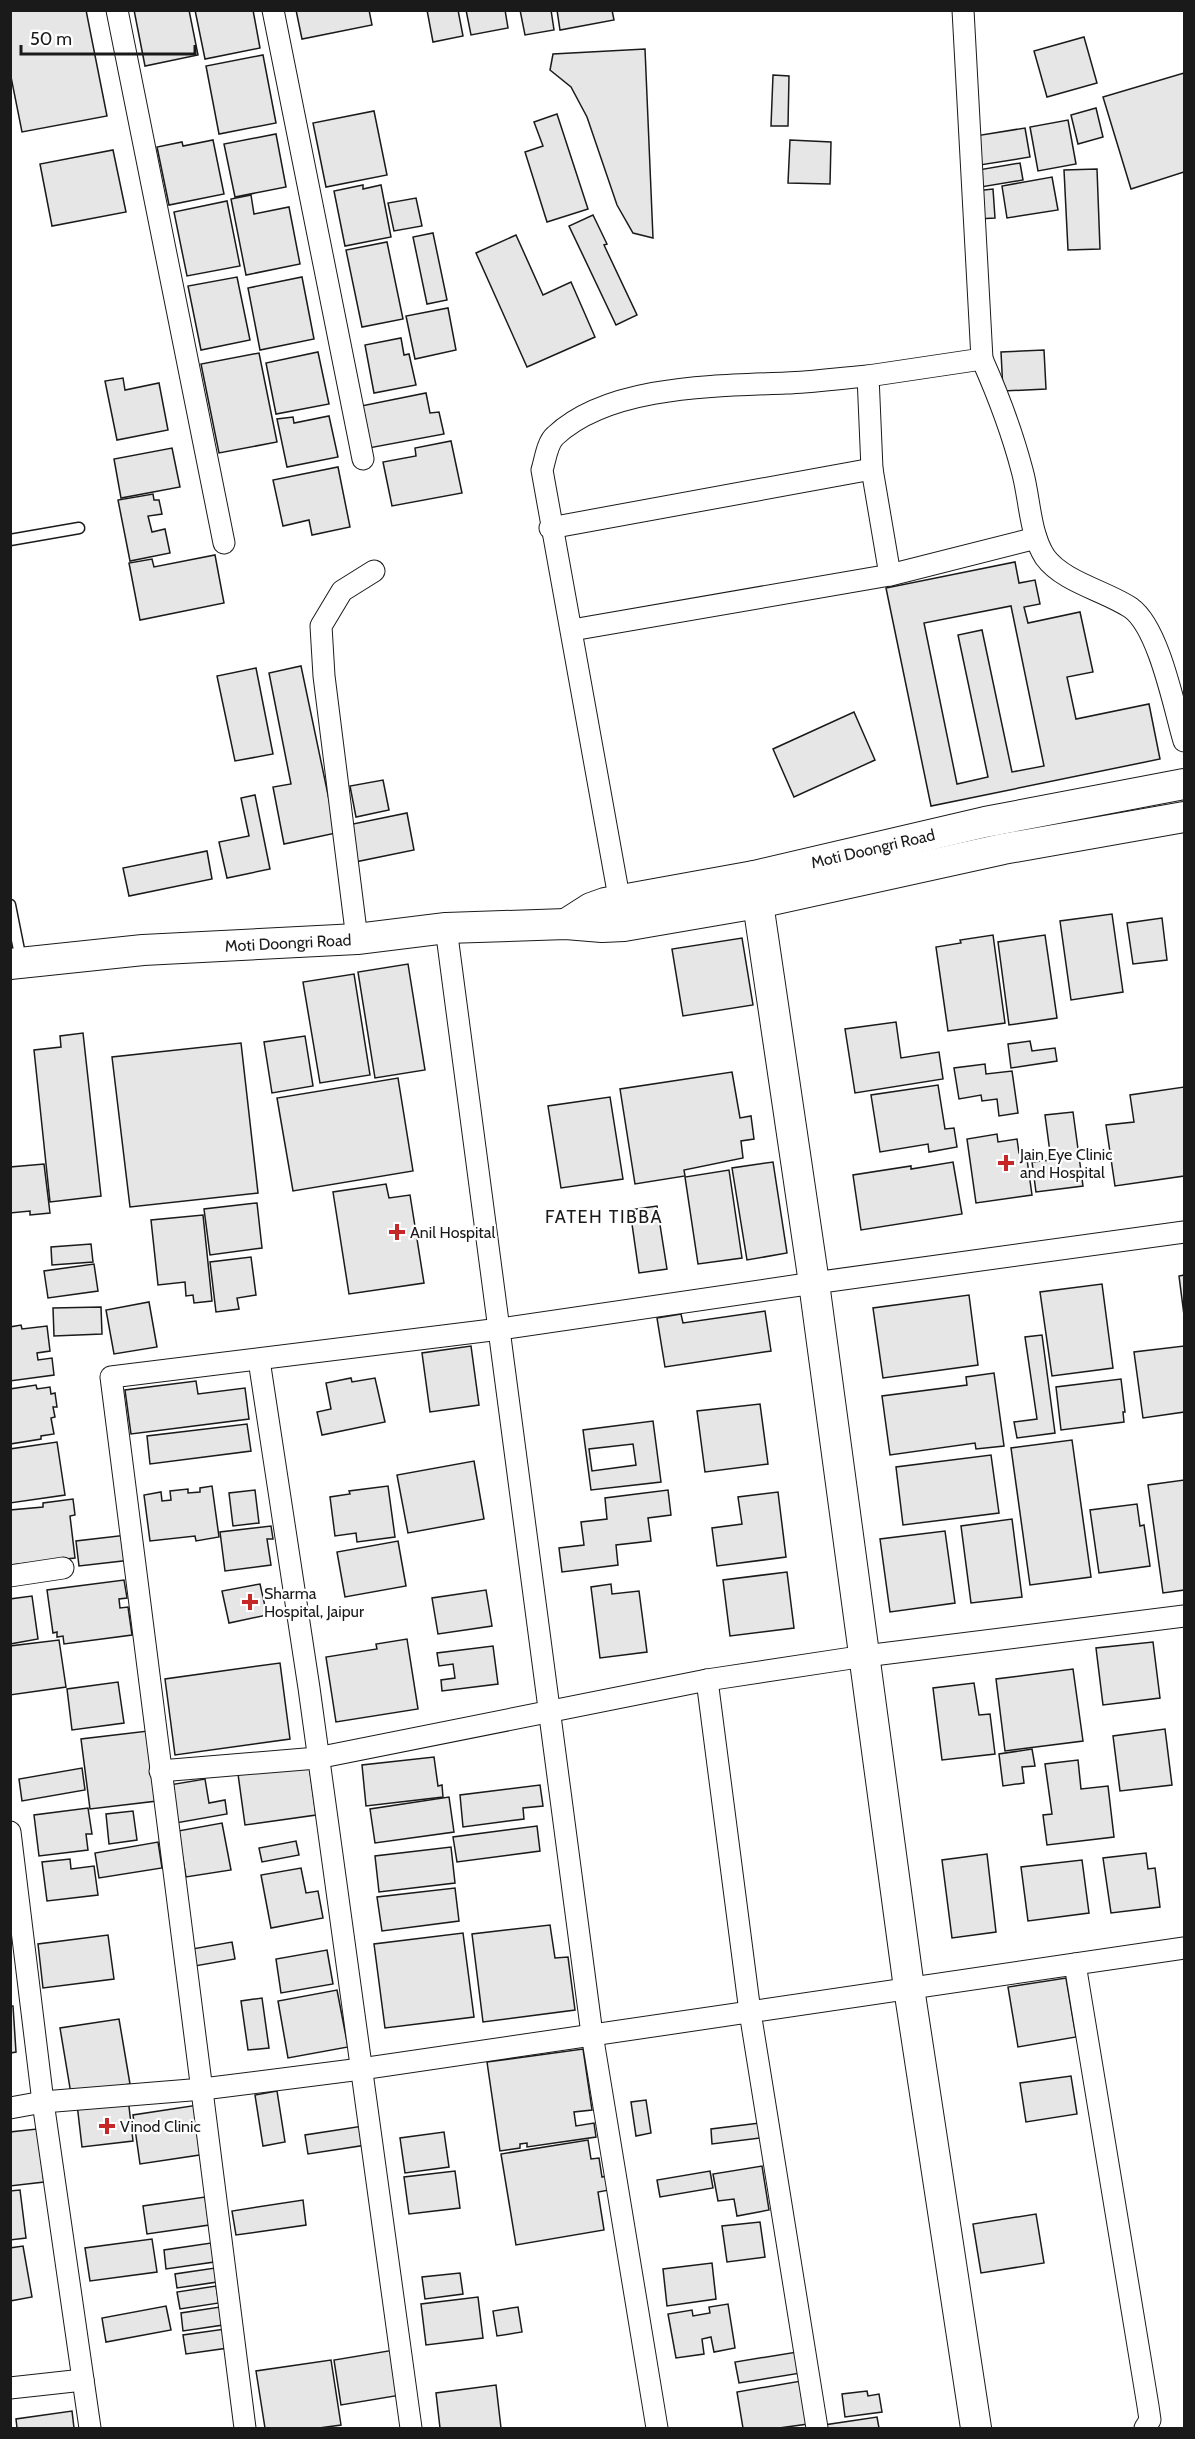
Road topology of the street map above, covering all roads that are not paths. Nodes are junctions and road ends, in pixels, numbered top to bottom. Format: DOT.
graph roads {
  1 [pos="117,10"];
  2 [pos="273,10"];
  3 [pos="963,10"];
  4 [pos="982,359"];
  5 [pos="868,376"];
  6 [pos="363,459"];
  7 [pos="872,469"];
  8 [pos="79,528"];
  9 [pos="550,528"];
  10 [pos="1036,538"];
  11 [pos="10,540"];
  12 [pos="224,543"];
  13 [pos="374,571"];
  14 [pos="890,575"];
  15 [pos="572,630"];
  16 [pos="1185,741"];
  17 [pos="1185,784"];
  18 [pos="1017,816"];
  19 [pos="1185,817"];
  20 [pos="1023,846"];
  21 [pos="756,890"];
  22 [pos="10,905"];
  23 [pos="622,913"];
  24 [pos="446,928"];
  25 [pos="357,939"];
  26 [pos="16,964"];
  27 [pos="1185,1232"];
  28 [pos="814,1283"];
  29 [pos="500,1329"];
  30 [pos="259,1360"];
  31 [pos="63,1568"];
  32 [pos="10,1576"];
  33 [pos="1185,1616"];
  34 [pos="864,1656"];
  35 [pos="707,1680"];
  36 [pos="549,1712"];
  37 [pos="318,1758"];
  38 [pos="160,1771"];
  39 [pos="10,1832"];
  40 [pos="15,1914"];
  41 [pos="1185,1948"];
  42 [pos="1075,1964"];
  43 [pos="909,1989"];
  44 [pos="750,2012"];
  45 [pos="592,2034"];
  46 [pos="361,2069"];
  47 [pos="203,2089"];
  48 [pos="43,2102"];
  49 [pos="10,2108"];
  50 [pos="83,2380"];
  51 [pos="10,2388"];
  52 [pos="90,2428"];
  53 [pos="245,2428"];
  54 [pos="411,2428"];
  55 [pos="657,2428"];
  56 [pos="817,2428"];
  57 [pos="976,2428"];
  58 [pos="1145,2428"];
  1 -- 12 [label="street"];
  2 -- 6 [label="street"];
  3 -- 4 [label="street"];
  4 -- 5 [label="street"];
  4 -- 10 [label="street"];
  5 -- 7 [label="street"];
  5 -- 9 [label="street"];
  7 -- 9 [label="street"];
  7 -- 14 [label="street"];
  8 -- 11 [label="lane"];
  9 -- 15 [label="street"];
  10 -- 14 [label="street"];
  10 -- 16 [label="street"];
  13 -- 25 [label="street"];
  14 -- 15 [label="street"];
  15 -- 23 [label="street"];
  17 -- 18 [label="street, Moti Doongri Road"];
  18 -- 20 [label="street"];
  18 -- 21 [label="street, Moti Doongri Road"];
  19 -- 20 [label="street, Moti Doongri Road"];
  20 -- 21 [label="street, Moti Doongri Road"];
  21 -- 23 [label="street, Moti Doongri Road"];
  21 -- 28 [label="street"];
  22 -- 26 [label="lane"];
  23 -- 24 [label="street, Moti Doongri Road"];
  24 -- 25 [label="street, Moti Doongri Road"];
  24 -- 29 [label="street"];
  25 -- 26 [label="street, Moti Doongri Road"];
  27 -- 28 [label="street"];
  28 -- 29 [label="street"];
  28 -- 34 [label="street"];
  29 -- 30 [label="street"];
  29 -- 36 [label="street"];
  30 -- 37 [label="street"];
  30 -- 38 [label="street"];
  31 -- 32 [label="street"];
  33 -- 34 [label="street"];
  34 -- 35 [label="street"];
  34 -- 43 [label="street"];
  35 -- 36 [label="street"];
  35 -- 44 [label="street"];
  36 -- 37 [label="street"];
  36 -- 45 [label="street"];
  37 -- 38 [label="street"];
  37 -- 46 [label="street"];
  38 -- 47 [label="street"];
  39 -- 40 [label="street"];
  40 -- 48 [label="street"];
  41 -- 42 [label="street"];
  42 -- 43 [label="street"];
  42 -- 58 [label="street"];
  43 -- 44 [label="street"];
  43 -- 57 [label="street"];
  44 -- 45 [label="street"];
  44 -- 56 [label="street"];
  45 -- 46 [label="street"];
  45 -- 55 [label="street"];
  46 -- 47 [label="street"];
  46 -- 54 [label="street"];
  47 -- 48 [label="street"];
  47 -- 53 [label="street"];
  48 -- 49 [label="street"];
  48 -- 50 [label="street"];
  50 -- 51 [label="street"];
  50 -- 52 [label="street"];
}
